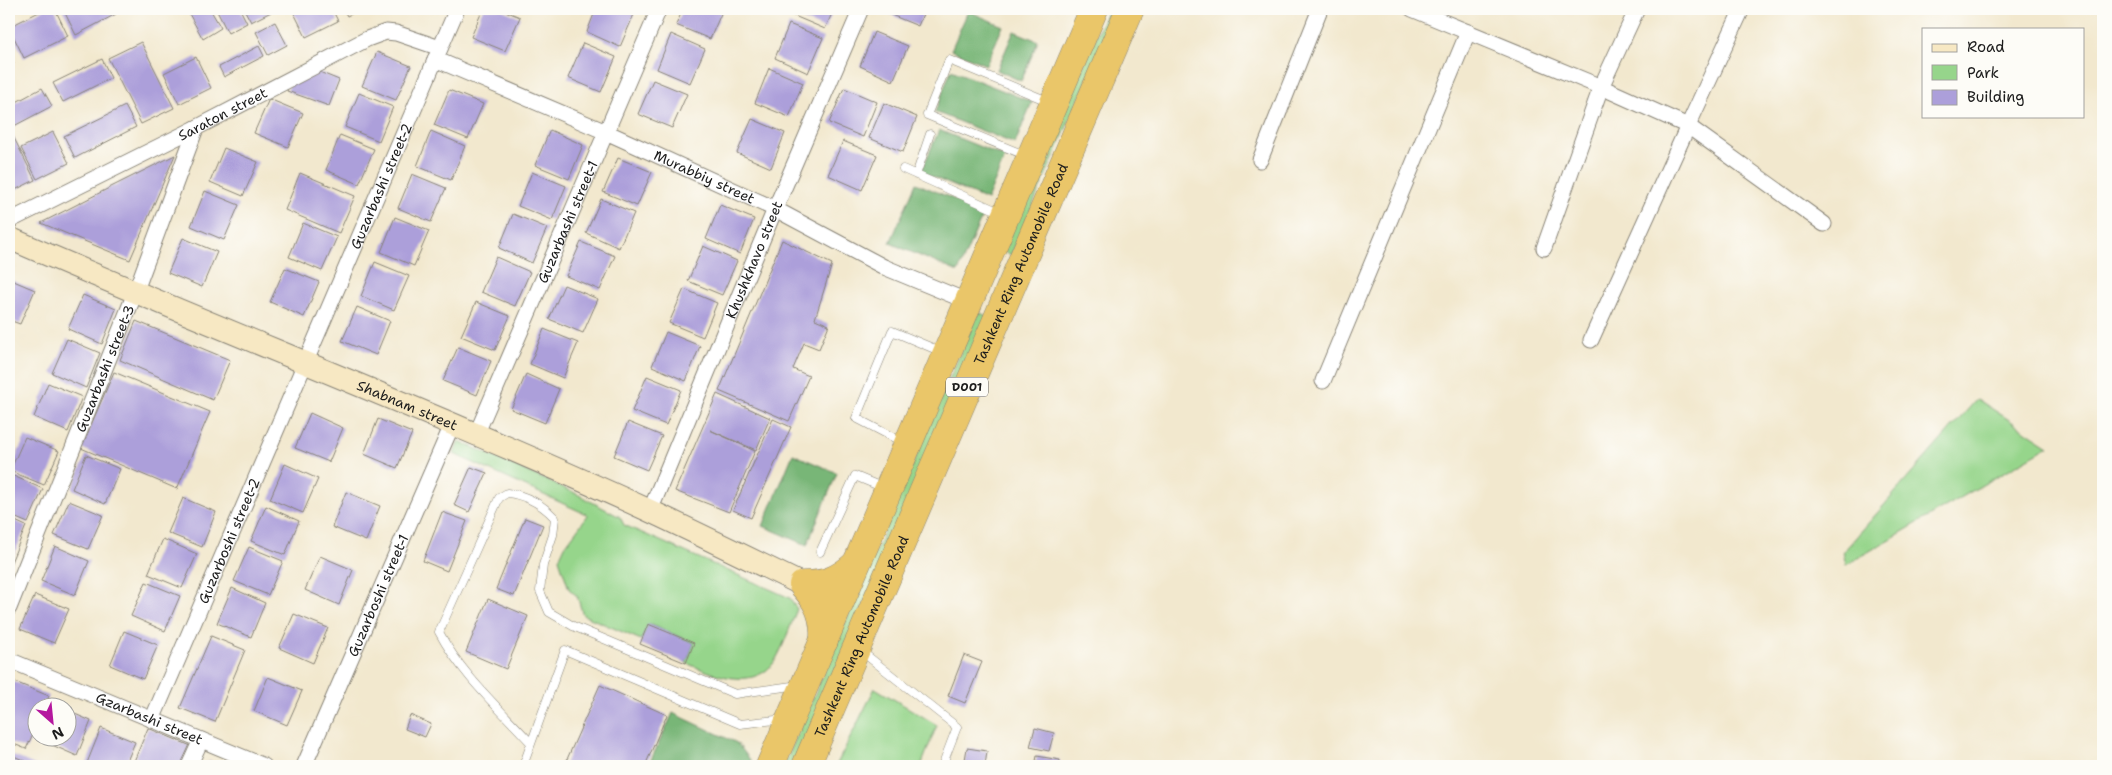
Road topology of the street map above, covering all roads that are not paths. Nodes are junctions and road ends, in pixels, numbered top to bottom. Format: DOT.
graph roads {
  1 [pos="458,9"];
  2 [pos="659,9"];
  3 [pos="861,9"];
  4 [pos="1094,9"];
  5 [pos="1130,9"];
  6 [pos="1320,9"];
  7 [pos="1412,9"];
  8 [pos="1637,9"];
  9 [pos="1742,9"];
  10 [pos="1468,32"];
  11 [pos="438,53"];
  12 [pos="1601,87"];
  13 [pos="1054,104"];
  14 [pos="1688,126"];
  15 [pos="196,128"];
  16 [pos="606,132"];
  17 [pos="930,134"];
  18 [pos="1031,158"];
  19 [pos="1260,160"];
  20 [pos="903,169"];
  21 [pos="916,175"];
  22 [pos="775,209"];
  23 [pos="1006,215"];
  24 [pos="9,221"];
  25 [pos="1824,224"];
  26 [pos="9,238"];
  27 [pos="1544,248"];
  28 [pos="973,292"];
  29 [pos="136,293"];
  30 [pos="1007,294"];
  31 [pos="1591,340"];
  32 [pos="946,354"];
  33 [pos="306,363"];
  34 [pos="1323,381"];
  35 [pos="452,425"];
  36 [pos="476,435"];
  37 [pos="908,445"];
  38 [pos="888,490"];
  39 [pos="650,511"];
  40 [pos="820,552"];
  41 [pos="856,564"];
  42 [pos="803,585"];
  43 [pos="9,608"];
  44 [pos="824,641"];
  45 [pos="856,647"];
  46 [pos="9,660"];
  47 [pos="806,683"];
  48 [pos="790,718"];
  49 [pos="152,720"];
  50 [pos="201,740"];
  51 [pos="531,742"];
  52 [pos="189,766"];
  53 [pos="264,766"];
  54 [pos="304,766"];
  55 [pos="523,766"];
  56 [pos="770,766"];
  57 [pos="806,766"];
  58 [pos="942,766"];
  1 -- 11 [label="street, Guzarbashi street-2"];
  2 -- 16 [label="street, Guzarbashi street-1"];
  3 -- 22 [label="street, Khushkhavo street"];
  4 -- 13 [label="highway, D001"];
  5 -- 30 [label="highway, Tashkent Ring Automobile Road / D001"];
  6 -- 19 [label="street"];
  7 -- 10 [label="street"];
  8 -- 12 [label="street"];
  9 -- 14 [label="street"];
  10 -- 12 [label="street"];
  10 -- 34 [label="street"];
  11 -- 15 [label="street, Saraton street"];
  11 -- 16 [label="street, Murabbiy street"];
  11 -- 33 [label="street, Guzarbashi street-2"];
  12 -- 14 [label="street"];
  12 -- 27 [label="street"];
  13 -- 18 [label="highway, D001"];
  13 -- 18 [label="lane"];
  14 -- 25 [label="street"];
  14 -- 31 [label="street"];
  15 -- 24 [label="street, Saraton street"];
  15 -- 29 [label="street, Guzarbashi street-3"];
  16 -- 22 [label="street, Murabbiy street"];
  16 -- 36 [label="street, Guzarbashi street-1"];
  17 -- 21 [label="lane"];
  18 -- 23 [label="highway, D001"];
  20 -- 21 [label="lane"];
  21 -- 23 [label="lane"];
  22 -- 28 [label="street, Murabbiy street"];
  22 -- 39 [label="street, Khushkhavo street"];
  23 -- 28 [label="highway, D001"];
  26 -- 29 [label="street, Shabnam street"];
  28 -- 30 [label="highway"];
  28 -- 32 [label="highway, D001"];
  29 -- 33 [label="street, Shabnam street"];
  29 -- 43 [label="street, Guzarbashi street-3"];
  30 -- 45 [label="highway, Tashkent Ring Automobile Road / D001"];
  32 -- 37 [label="highway, D001"];
  32 -- 37 [label="lane"];
  33 -- 35 [label="street, Shabnam street"];
  33 -- 49 [label="street, Guzarboshi street-2"];
  35 -- 36 [label="street, Shabnam street"];
  35 -- 54 [label="street, Guzarboshi street-1"];
  36 -- 39 [label="street, Shabnam street"];
  37 -- 38 [label="highway, D001"];
  38 -- 40 [label="lane"];
  38 -- 41 [label="highway, D001"];
  39 -- 42 [label="street, Shabnam street"];
  41 -- 42 [label="highway"];
  41 -- 44 [label="highway, D001"];
  42 -- 44 [label="highway"];
  44 -- 47 [label="highway, D001"];
  45 -- 57 [label="highway, Tashkent Ring Automobile Road / D001"];
  45 -- 58 [label="lane"];
  46 -- 49 [label="street, Gzarbashi street"];
  47 -- 48 [label="highway, D001"];
  47 -- 51 [label="lane"];
  48 -- 51 [label="lane"];
  48 -- 56 [label="highway, D001"];
  49 -- 50 [label="street, Gzarbashi street"];
  50 -- 52 [label="street"];
  50 -- 53 [label="street, Gzarbashi street"];
  51 -- 55 [label="lane"];
}
